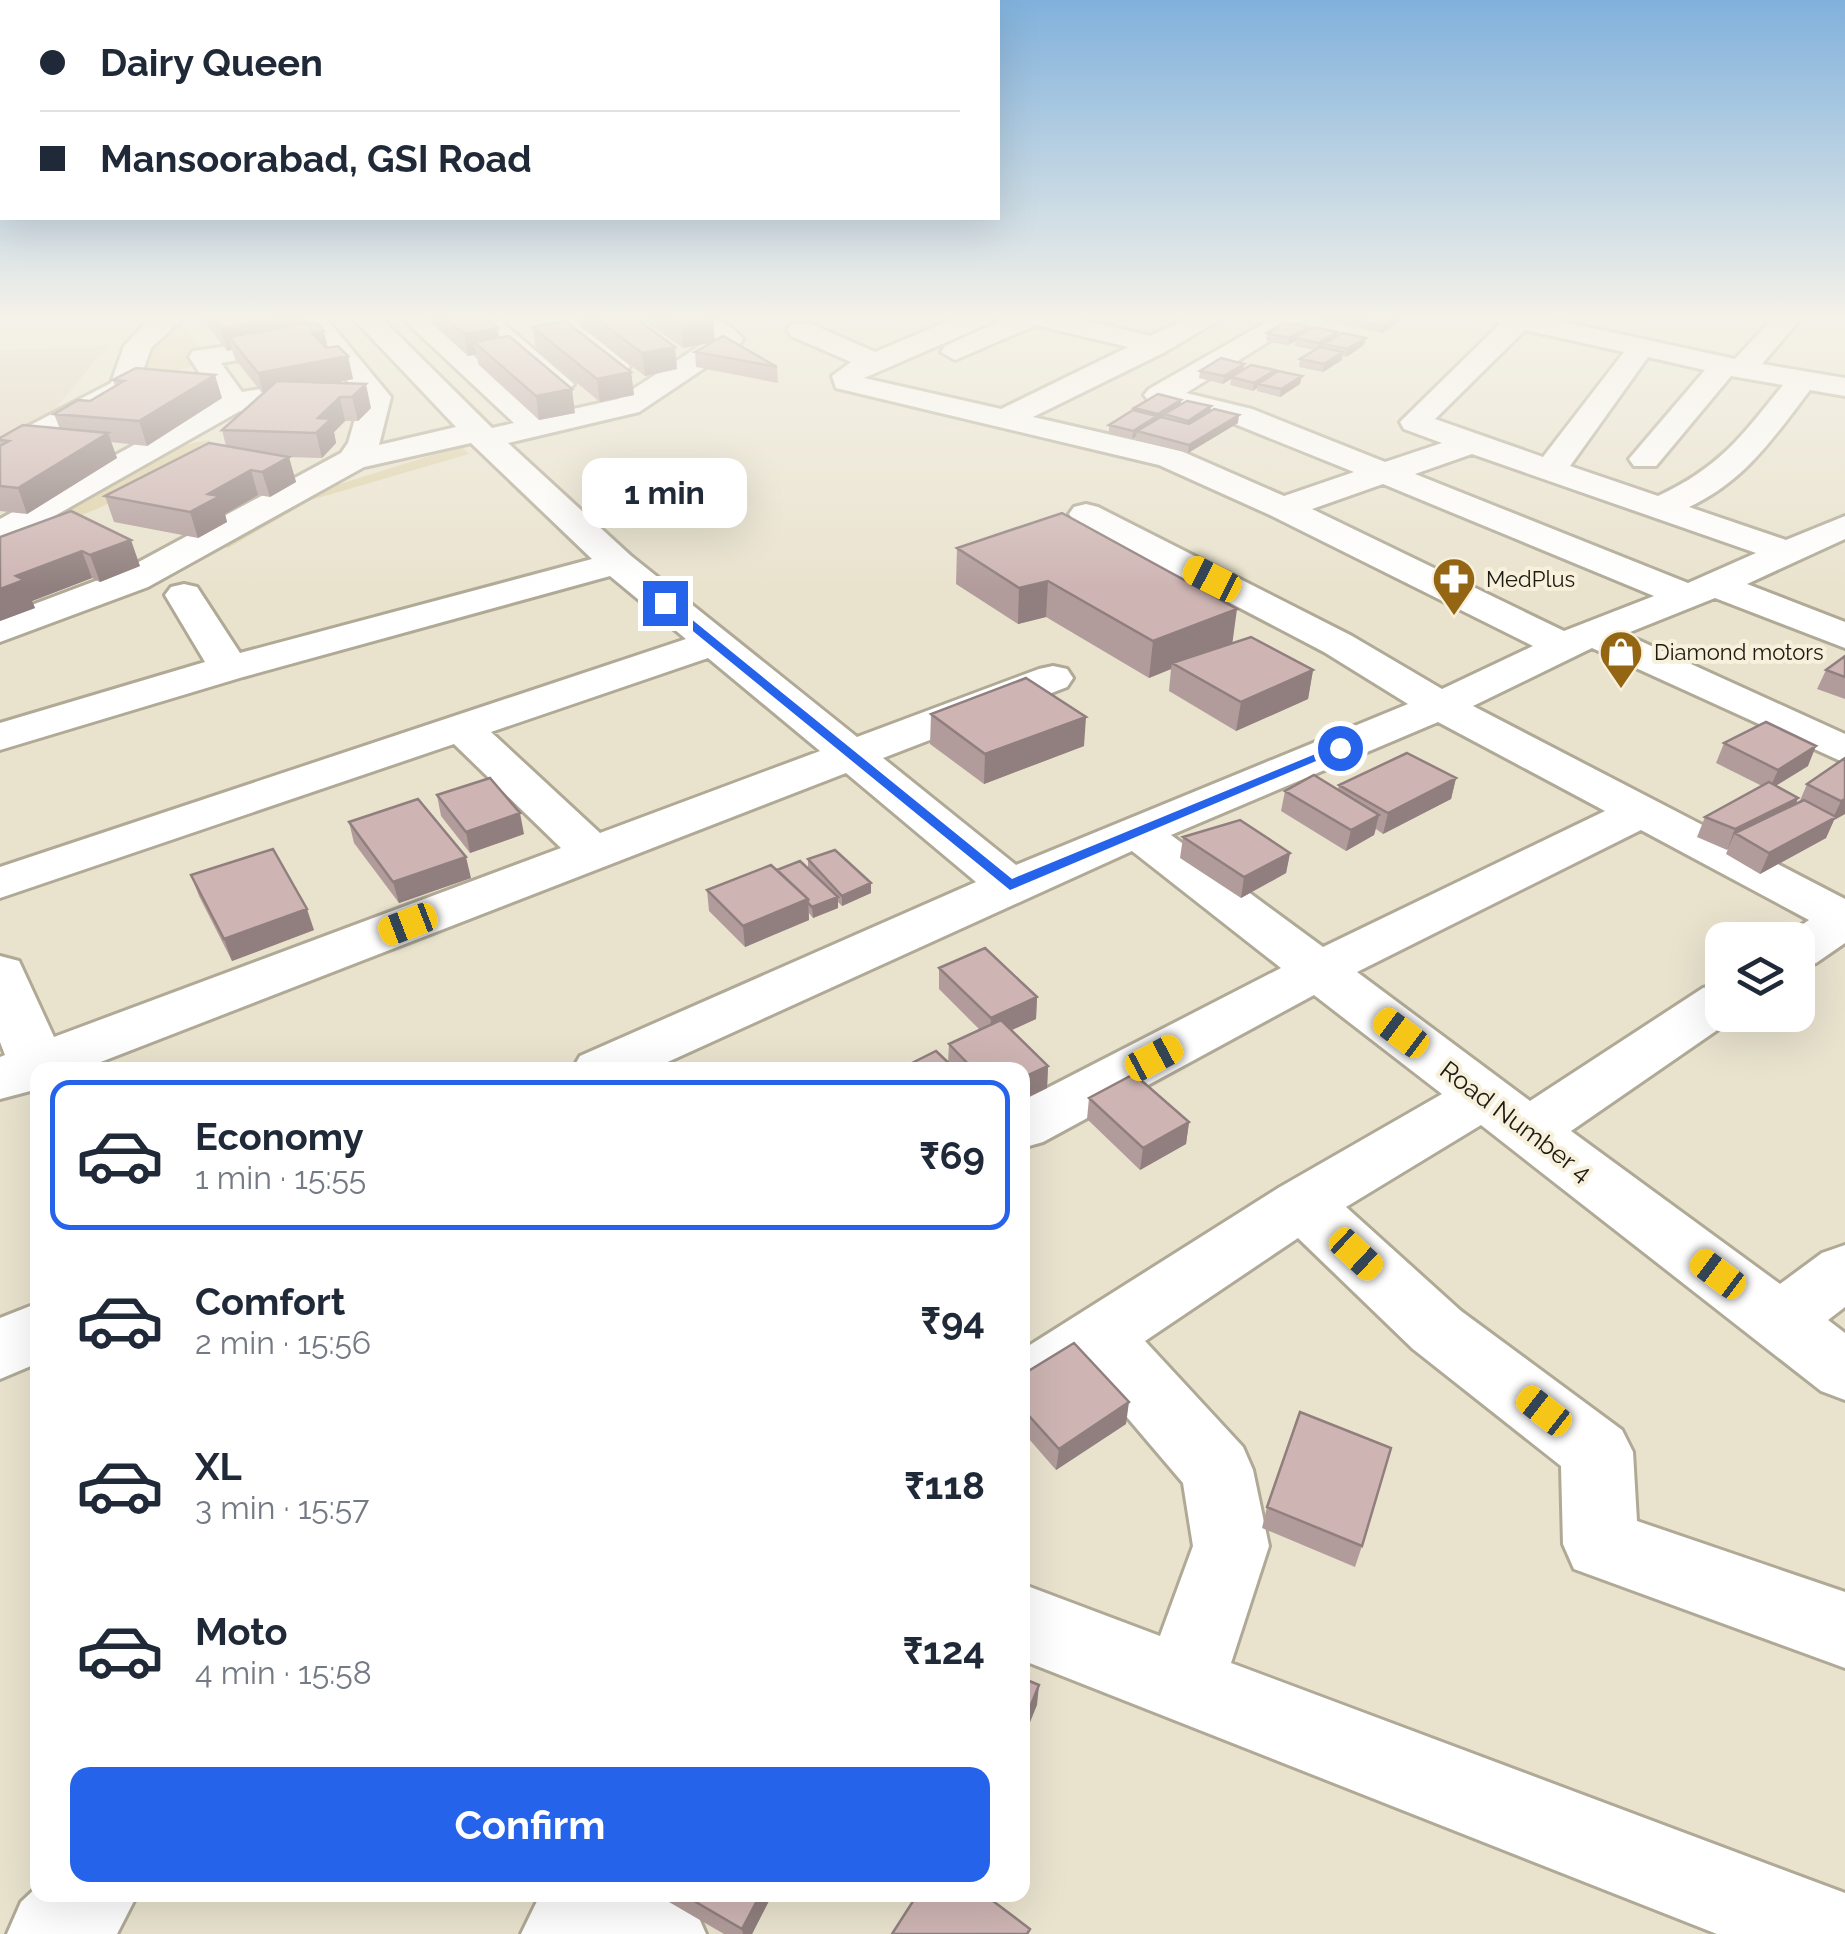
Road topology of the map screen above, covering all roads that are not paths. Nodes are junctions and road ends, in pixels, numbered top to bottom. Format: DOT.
graph roads {
  1 [pos="88,407"];
  2 [pos="209,407"];
  3 [pos="234,407"];
  4 [pos="365,407"];
  5 [pos="453,407"];
  6 [pos="514,407"];
  7 [pos="586,407"];
  8 [pos="623,407"];
  9 [pos="966,407"];
  10 [pos="1029,407"];
  11 [pos="1137,407"];
  12 [pos="1209,407"];
  13 [pos="1430,407"];
  14 [pos="1597,407"];
  15 [pos="1694,407"];
  16 [pos="1781,407"];
  17 [pos="594,414"];
  18 [pos="1003,420"];
  19 [pos="537,428"];
  20 [pos="477,431"];
  21 [pos="29,439"];
  22 [pos="1078,440"];
  23 [pos="1472,443"];
  24 [pos="142,452"];
  25 [pos="0,454"];
  26 [pos="352,457"];
  27 [pos="1644,458"];
  28 [pos="286,464"];
  29 [pos="1551,469"];
  30 [pos="1383,471"];
  31 [pos="1282,508"];
  32 [pos="1659,508"];
  33 [pos="1086,514"];
  34 [pos="1845,526"];
  35 [pos="5,532"];
  36 [pos="127,540"];
  37 [pos="1784,551"];
  38 [pos="616,563"];
  39 [pos="183,575"];
  40 [pos="1702,590"];
  41 [pos="0,630"];
  42 [pos="1845,636"];
  43 [pos="1579,640"];
  44 [pos="713,643"];
  45 [pos="229,668"];
  46 [pos="1054,678"];
  47 [pos="1440,706"];
  48 [pos="462,728"];
  49 [pos="0,738"];
  50 [pos="1845,750"];
  51 [pos="850,757"];
  52 [pos="1641,812"];
  53 [pos="1139,834"];
  54 [pos="594,854"];
  55 [pos="0,882"];
  56 [pos="1010,886"];
  57 [pos="1815,939"];
  58 [pos="1319,970"];
  59 [pos="0,973"];
  60 [pos="1705,1010"];
  61 [pos="49,1062"];
  62 [pos="618,1062"];
  63 [pos="25,1071"];
  64 [pos="1506,1113"];
  65 [pos="1030,1123"];
  66 [pos="1302,1204"];
  67 [pos="1845,1271"];
  68 [pos="1780,1322"];
  69 [pos="30,1334"];
  70 [pos="1100,1338"];
  71 [pos="0,1351"];
  72 [pos="1845,1371"];
  73 [pos="1030,1381"];
  74 [pos="1030,1625"];
  75 [pos="1845,1630"];
  76 [pos="1183,1685"];
  77 [pos="85,1902"];
  78 [pos="589,1902"];
  79 [pos="617,1902"];
  80 [pos="53,1934"];
  81 [pos="568,1934"];
  82 [pos="660,1934"];
  83 [pos="1833,1934"];
  1 -- 21 [label="street"];
  2 -- 24 [label="street"];
  3 -- 35 [label="street"];
  4 -- 26 [label="street"];
  5 -- 20 [label="street"];
  6 -- 19 [label="street"];
  7 -- 17 [label="street"];
  8 -- 17 [label="street"];
  9 -- 18 [label="street"];
  10 -- 18 [label="street"];
  11 -- 22 [label="street"];
  12 -- 30 [label="street"];
  13 -- 23 [label="street"];
  14 -- 29 [label="street"];
  15 -- 27 [label="street"];
  16 -- 32 [label="street"];
  17 -- 19 [label="street"];
  18 -- 22 [label="street"];
  19 -- 20 [label="street"];
  20 -- 26 [label="street"];
  20 -- 38 [label="street"];
  21 -- 24 [label="street"];
  21 -- 25 [label="street"];
  22 -- 31 [label="street"];
  23 -- 29 [label="street"];
  23 -- 30 [label="street"];
  24 -- 35 [label="street"];
  26 -- 28 [label="street"];
  26 -- 39 [label="street"];
  29 -- 32 [label="street"];
  30 -- 31 [label="street"];
  30 -- 40 [label="street"];
  31 -- 43 [label="street"];
  32 -- 37 [label="street"];
  33 -- 47 [label="street"];
  34 -- 37 [label="street"];
  36 -- 39 [label="street"];
  37 -- 40 [label="street"];
  38 -- 44 [label="street"];
  38 -- 45 [label="street"];
  39 -- 41 [label="street"];
  39 -- 45 [label="street"];
  40 -- 42 [label="street"];
  40 -- 43 [label="street"];
  43 -- 47 [label="street"];
  43 -- 50 [label="street"];
  44 -- 48 [label="street"];
  44 -- 51 [label="street"];
  45 -- 49 [label="street"];
  46 -- 51 [label="street"];
  47 -- 52 [label="street"];
  47 -- 53 [label="street"];
  48 -- 54 [label="street"];
  48 -- 55 [label="street"];
  51 -- 54 [label="street"];
  51 -- 56 [label="street"];
  52 -- 57 [label="street"];
  52 -- 58 [label="street"];
  53 -- 56 [label="street"];
  53 -- 58 [label="street, Road Number 4"];
  54 -- 61 [label="street"];
  56 -- 62 [label="street"];
  58 -- 64 [label="street, Road Number 4"];
  58 -- 65 [label="street"];
  59 -- 63 [label="street"];
  60 -- 64 [label="street"];
  64 -- 66 [label="street"];
  64 -- 68 [label="street, Road Number 4"];
  66 -- 70 [label="street"];
  66 -- 75 [label="street"];
  67 -- 68 [label="street"];
  68 -- 72 [label="street, Road Number 4"];
  69 -- 71 [label="street"];
  70 -- 73 [label="street"];
  70 -- 76 [label="street"];
  74 -- 76 [label="street"];
  76 -- 83 [label="street"];
  77 -- 80 [label="street"];
  78 -- 81 [label="street"];
  79 -- 82 [label="street"];
}
